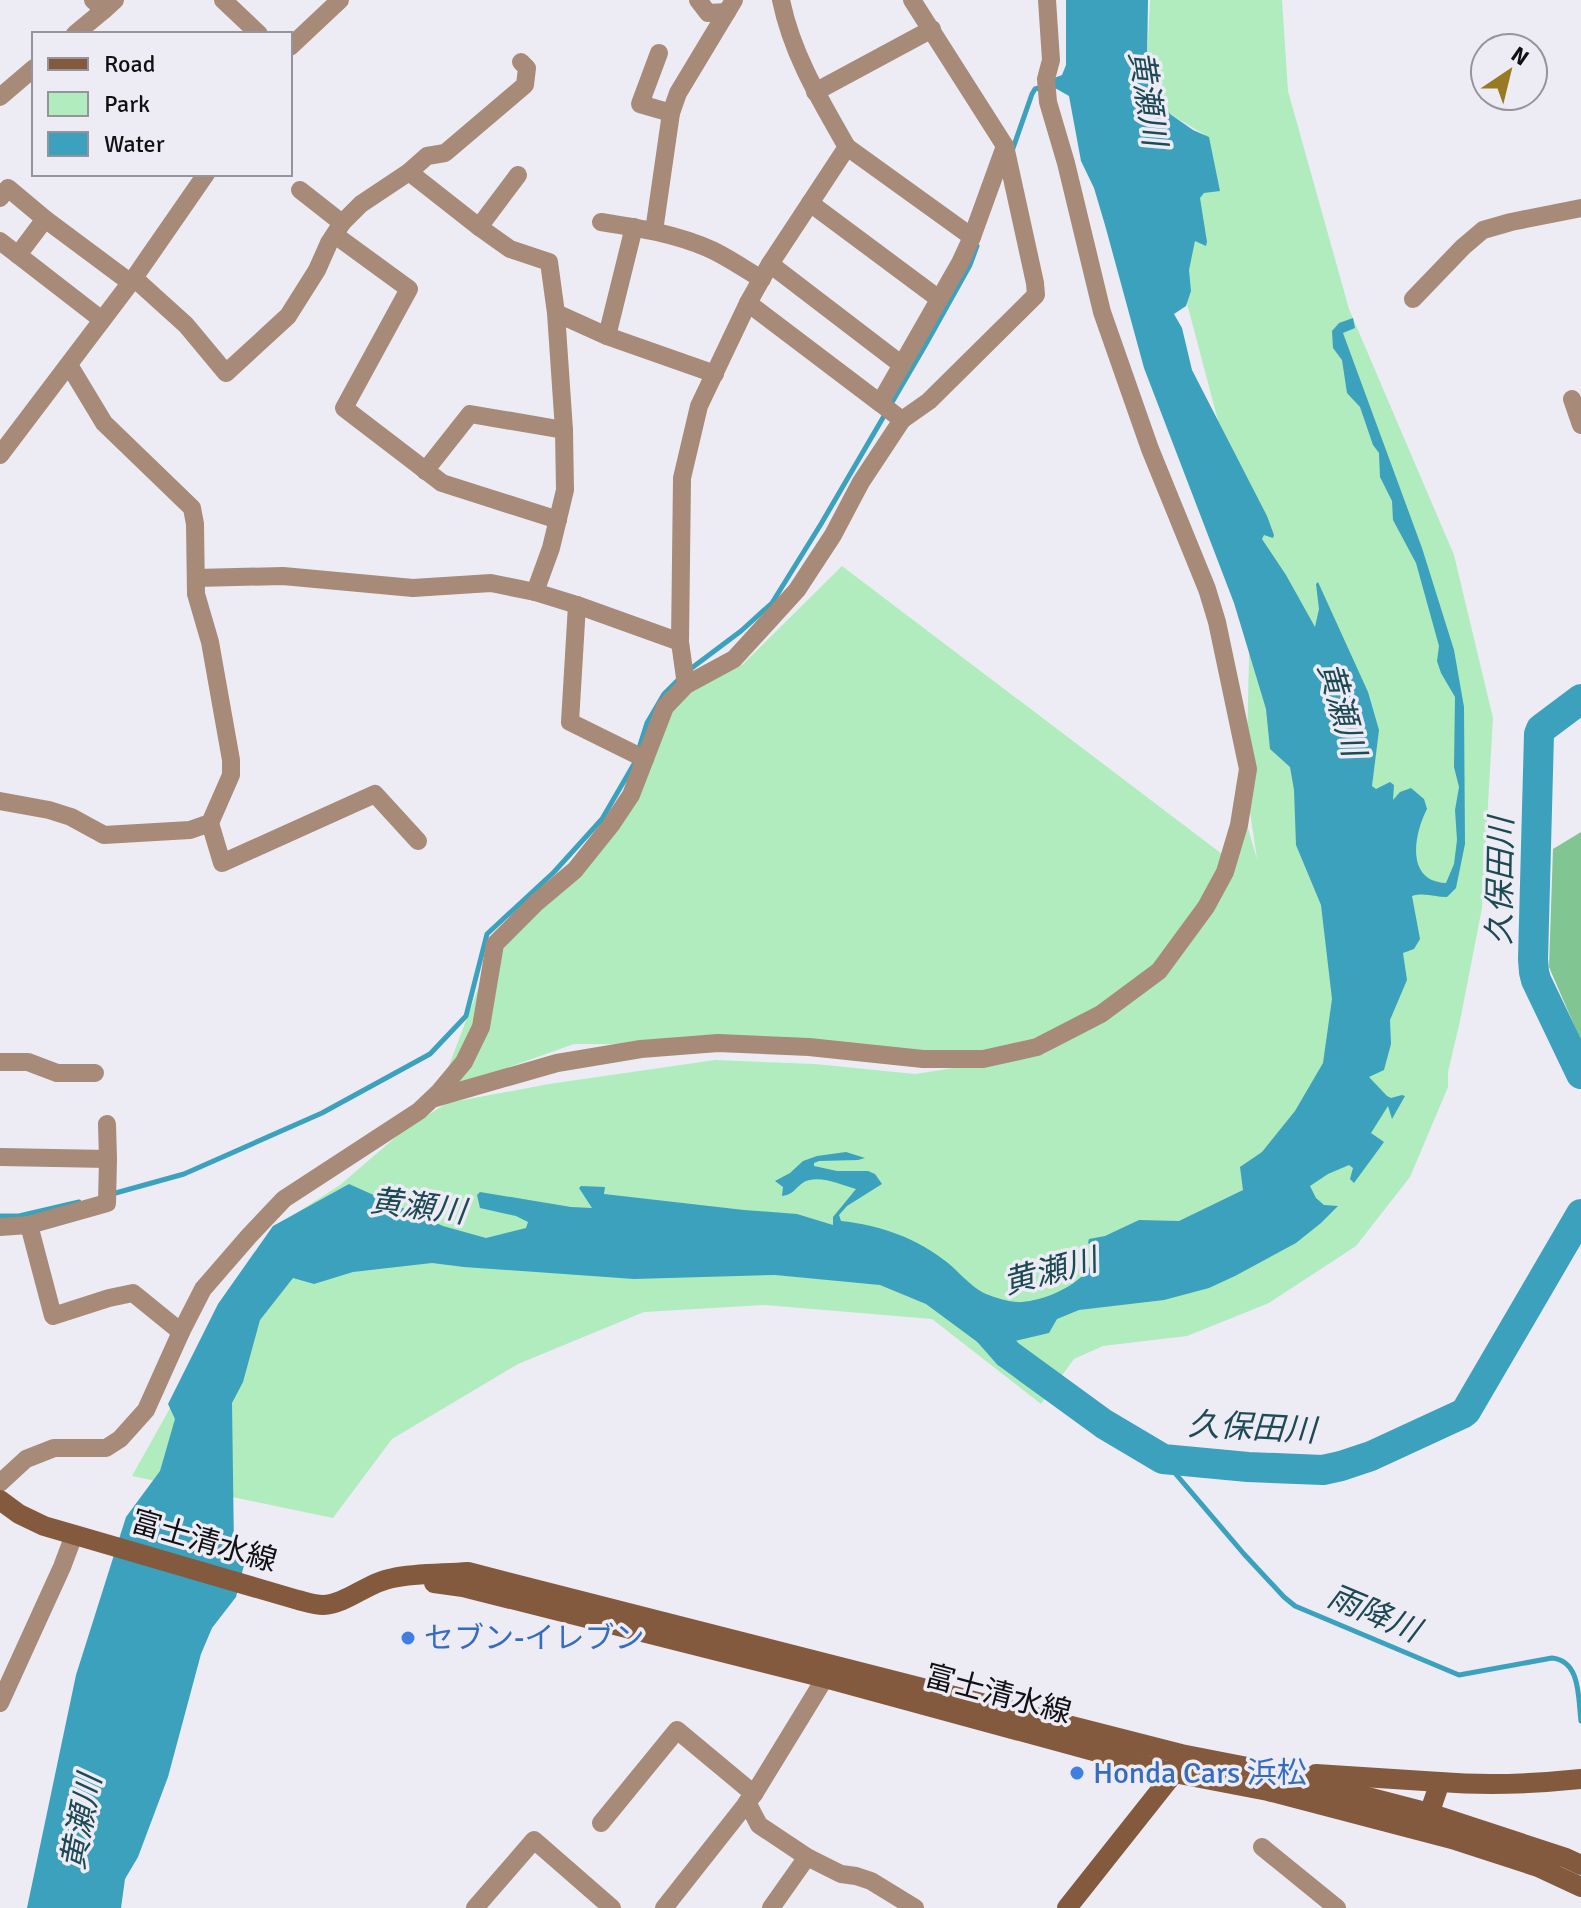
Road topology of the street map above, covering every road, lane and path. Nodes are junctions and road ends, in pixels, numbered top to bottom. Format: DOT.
graph roads {
  1 [pos="223,0"];
  2 [pos="340,0"];
  3 [pos="698,0"];
  4 [pos="781,0"];
  5 [pos="912,0"];
  6 [pos="1047,0"];
  7 [pos="104,3"];
  8 [pos="730,6"];
  9 [pos="932,29"];
  10 [pos="77,32"];
  11 [pos="257,32"];
  12 [pos="292,45"];
  13 [pos="659,53"];
  14 [pos="521,62"];
  15 [pos="32,70"];
  16 [pos="815,92"];
  17 [pos="0,97"];
  18 [pos="671,113"];
  19 [pos="1005,146"];
  20 [pos="847,147"];
  21 [pos="409,172"];
  22 [pos="518,175"];
  23 [pos="205,176"];
  24 [pos="300,190"];
  25 [pos="0,198"];
  26 [pos="810,203"];
  27 [pos="1581,208"];
  28 [pos="45,219"];
  29 [pos="601,222"];
  30 [pos="479,227"];
  31 [pos="634,227"];
  32 [pos="338,229"];
  33 [pos="654,231"];
  34 [pos="972,237"];
  35 [pos="6,249"];
  36 [pos="766,271"];
  37 [pos="132,281"];
  38 [pos="939,299"];
  39 [pos="1413,299"];
  40 [pos="748,303"];
  41 [pos="556,313"];
  42 [pos="102,320"];
  43 [pos="607,336"];
  44 [pos="69,365"];
  45 [pos="902,365"];
  46 [pos="715,374"];
  47 [pos="1572,399"];
  48 [pos="880,403"];
  49 [pos="898,418"];
  50 [pos="1581,425"];
  51 [pos="564,430"];
  52 [pos="0,455"];
  53 [pos="425,471"];
  54 [pos="558,520"];
  55 [pos="196,578"];
  56 [pos="535,592"];
  57 [pos="577,605"];
  58 [pos="680,642"];
  59 [pos="686,685"];
  60 [pos="645,759"];
  61 [pos="0,801"];
  62 [pos="210,823"];
  63 [pos="418,841"];
  64 [pos="0,1062"];
  65 [pos="95,1073"];
  66 [pos="432,1099"];
  67 [pos="107,1124"];
  68 [pos="0,1157"];
  69 [pos="108,1159"];
  70 [pos="29,1225"];
  71 [pos="0,1227"];
  72 [pos="181,1332"];
  73 [pos="0,1483"];
  74 [pos="0,1500"];
  75 [pos="81,1536"];
  76 [pos="394,1577"];
  77 [pos="825,1678"];
  78 [pos="0,1703"];
  79 [pos="1178,1764"];
  80 [pos="1268,1771"];
  81 [pos="1581,1779"];
  82 [pos="1440,1782"];
  83 [pos="1245,1787"];
  84 [pos="750,1798"];
  85 [pos="1426,1822"];
  86 [pos="601,1823"];
  87 [pos="1262,1847"];
  88 [pos="807,1857"];
  89 [pos="1581,1865"];
  90 [pos="1581,1887"];
  91 [pos="475,1908"];
  92 [pos="612,1908"];
  93 [pos="664,1908"];
  94 [pos="771,1908"];
  95 [pos="915,1908"];
  96 [pos="1067,1908"];
  97 [pos="1337,1908"];
  1 -- 11 [label="street"];
  2 -- 12 [label="street"];
  3 -- 8 [label="street"];
  4 -- 16 [label="street"];
  5 -- 9 [label="street"];
  6 -- 66 [label="street"];
  7 -- 10 [label="street"];
  8 -- 18 [label="street"];
  9 -- 16 [label="street"];
  9 -- 19 [label="street"];
  13 -- 18 [label="street"];
  14 -- 21 [label="street"];
  15 -- 17 [label="street"];
  16 -- 20 [label="street"];
  18 -- 33 [label="street"];
  19 -- 34 [label="street"];
  19 -- 49 [label="street"];
  20 -- 26 [label="street"];
  20 -- 34 [label="street"];
  21 -- 30 [label="street"];
  21 -- 32 [label="street"];
  22 -- 30 [label="street"];
  23 -- 37 [label="street"];
  24 -- 32 [label="street"];
  25 -- 28 [label="street"];
  26 -- 36 [label="street"];
  26 -- 38 [label="street"];
  27 -- 39 [label="street"];
  28 -- 35 [label="street"];
  28 -- 37 [label="street"];
  29 -- 31 [label="street"];
  30 -- 41 [label="street"];
  31 -- 33 [label="street"];
  31 -- 43 [label="street"];
  32 -- 37 [label="street"];
  32 -- 53 [label="street"];
  33 -- 36 [label="street"];
  34 -- 38 [label="street"];
  35 -- 42 [label="street"];
  36 -- 40 [label="street"];
  36 -- 45 [label="street"];
  37 -- 42 [label="street"];
  38 -- 45 [label="street"];
  40 -- 46 [label="street"];
  40 -- 48 [label="street"];
  41 -- 43 [label="street"];
  41 -- 51 [label="street"];
  42 -- 44 [label="street"];
  43 -- 46 [label="street"];
  44 -- 52 [label="street"];
  44 -- 55 [label="street"];
  45 -- 48 [label="street"];
  46 -- 58 [label="street"];
  47 -- 50 [label="street"];
  48 -- 49 [label="street"];
  49 -- 59 [label="street"];
  51 -- 53 [label="street"];
  51 -- 54 [label="street"];
  53 -- 54 [label="street"];
  54 -- 56 [label="street"];
  55 -- 56 [label="street"];
  55 -- 62 [label="street"];
  56 -- 57 [label="street"];
  57 -- 58 [label="street"];
  57 -- 60 [label="street"];
  58 -- 59 [label="street"];
  59 -- 60 [label="street"];
  60 -- 66 [label="street"];
  61 -- 62 [label="street"];
  62 -- 63 [label="street"];
  64 -- 65 [label="street"];
  66 -- 72 [label="street"];
  67 -- 69 [label="street"];
  68 -- 69 [label="street"];
  69 -- 70 [label="street"];
  70 -- 71 [label="street"];
  70 -- 72 [label="street"];
  72 -- 73 [label="street"];
  74 -- 75 [label="main road, 富士清水線"];
  75 -- 76 [label="main road, 富士清水線"];
  75 -- 78 [label="street"];
  76 -- 77 [label="main road, 富士清水線"];
  76 -- 79 [label="main road, 富士清水線"];
  77 -- 79 [label="main road, 富士清水線"];
  77 -- 84 [label="street"];
  79 -- 80 [label="main road, 富士清水線"];
  79 -- 83 [label="main road, 富士清水線"];
  79 -- 96 [label="main road"];
  80 -- 82 [label="main road"];
  80 -- 83 [label="main road"];
  80 -- 85 [label="main road, 富士清水線"];
  81 -- 82 [label="main road"];
  82 -- 85 [label="main road"];
  83 -- 85 [label="main road, 富士清水線"];
  84 -- 86 [label="street"];
  84 -- 88 [label="street"];
  84 -- 93 [label="street"];
  85 -- 89 [label="main road, 富士清水線"];
  85 -- 90 [label="main road, 富士清水線"];
  87 -- 97 [label="street"];
  88 -- 94 [label="street"];
  88 -- 95 [label="street"];
  91 -- 92 [label="street"];
}
